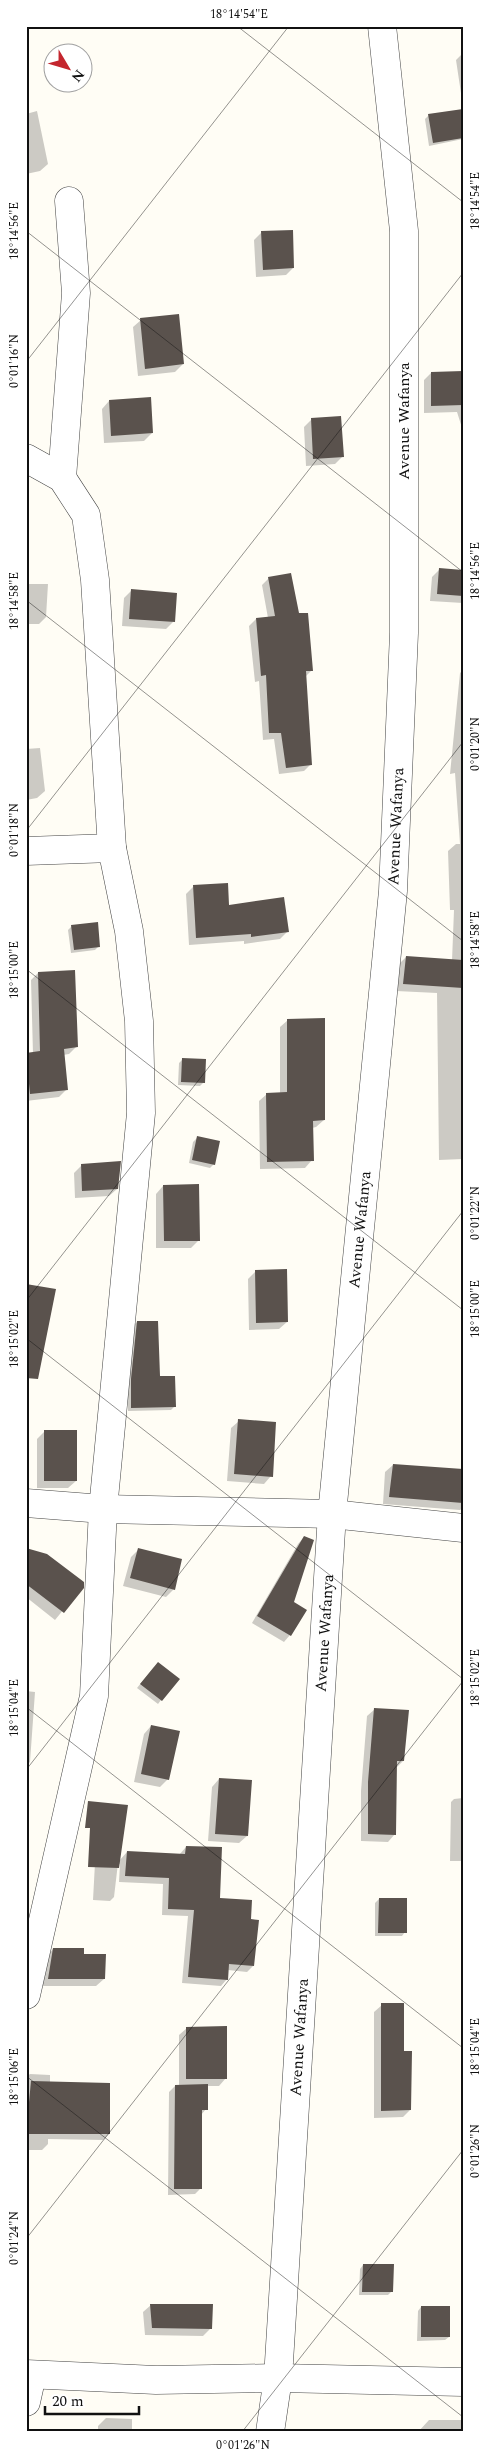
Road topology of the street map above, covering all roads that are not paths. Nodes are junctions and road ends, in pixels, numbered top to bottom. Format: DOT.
graph roads {
  1 [pos="382,26"];
  2 [pos="69,201"];
  3 [pos="26,458"];
  4 [pos="62,478"];
  5 [pos="112,848"];
  6 [pos="26,851"];
  7 [pos="26,1504"];
  8 [pos="103,1509"];
  9 [pos="332,1514"];
  10 [pos="463,1528"];
  11 [pos="26,1995"];
  12 [pos="29,2375"];
  13 [pos="278,2378"];
  14 [pos="463,2382"];
  15 [pos="26,2402"];
  16 [pos="270,2432"];
  1 -- 9 [label="street, Avenue Wafanya"];
  2 -- 4 [label="street"];
  3 -- 4 [label="street"];
  4 -- 5 [label="street"];
  5 -- 6 [label="street"];
  5 -- 8 [label="street"];
  7 -- 8 [label="street"];
  8 -- 9 [label="street"];
  8 -- 11 [label="street"];
  9 -- 10 [label="street"];
  9 -- 13 [label="street, Avenue Wafanya"];
  12 -- 13 [label="street"];
  12 -- 15 [label="street"];
  13 -- 14 [label="street"];
  13 -- 16 [label="street, Avenue Wafanya"];
}
